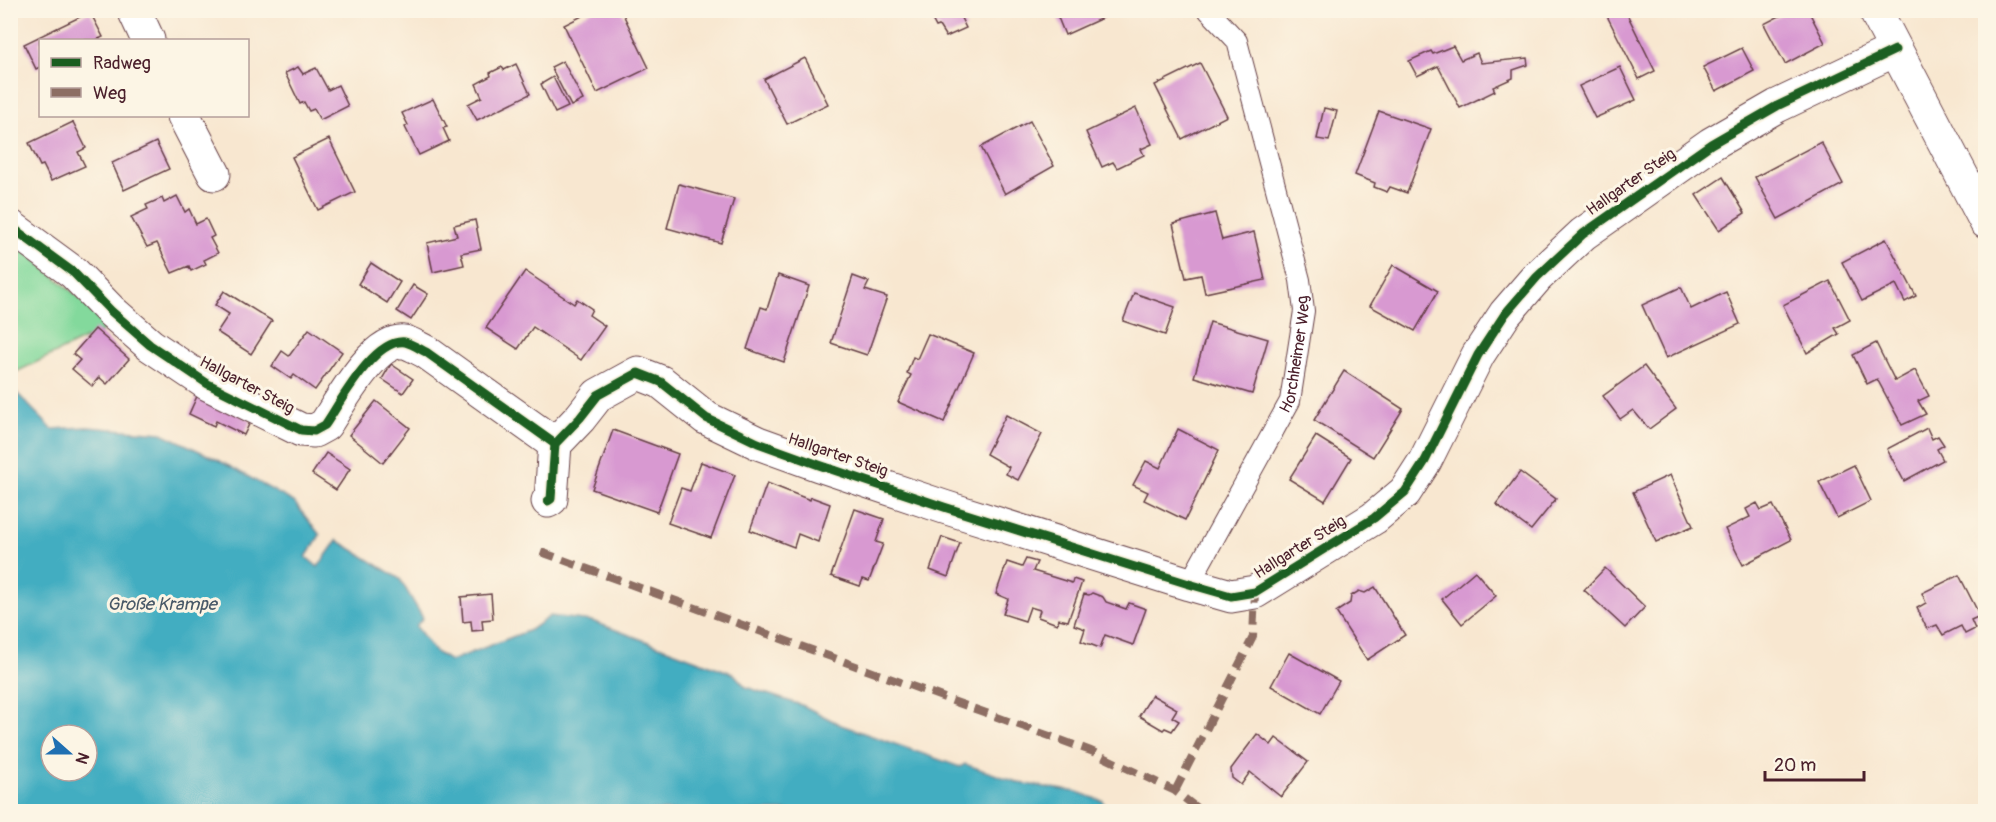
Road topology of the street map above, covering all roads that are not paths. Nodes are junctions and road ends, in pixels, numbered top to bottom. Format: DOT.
graph roads {
  1 [pos="134,10"];
  2 [pos="1208,10"];
  3 [pos="1875,10"];
  4 [pos="148,39"];
  5 [pos="1895,50"];
  6 [pos="185,117"];
  7 [pos="214,174"];
  8 [pos="1986,222"];
  9 [pos="10,226"];
  10 [pos="555,444"];
  11 [pos="548,501"];
  12 [pos="1189,584"];
  1 -- 4 [label="street"];
  2 -- 12 [label="lane, Horchheimer Weg"];
  3 -- 5 [label="street"];
  5 -- 8 [label="street"];
  5 -- 12 [label="street, Hallgarter Steig"];
  6 -- 7 [label="street"];
  9 -- 10 [label="street, Hallgarter Steig"];
  10 -- 11 [label="street"];
  10 -- 12 [label="street, Hallgarter Steig"];
}
